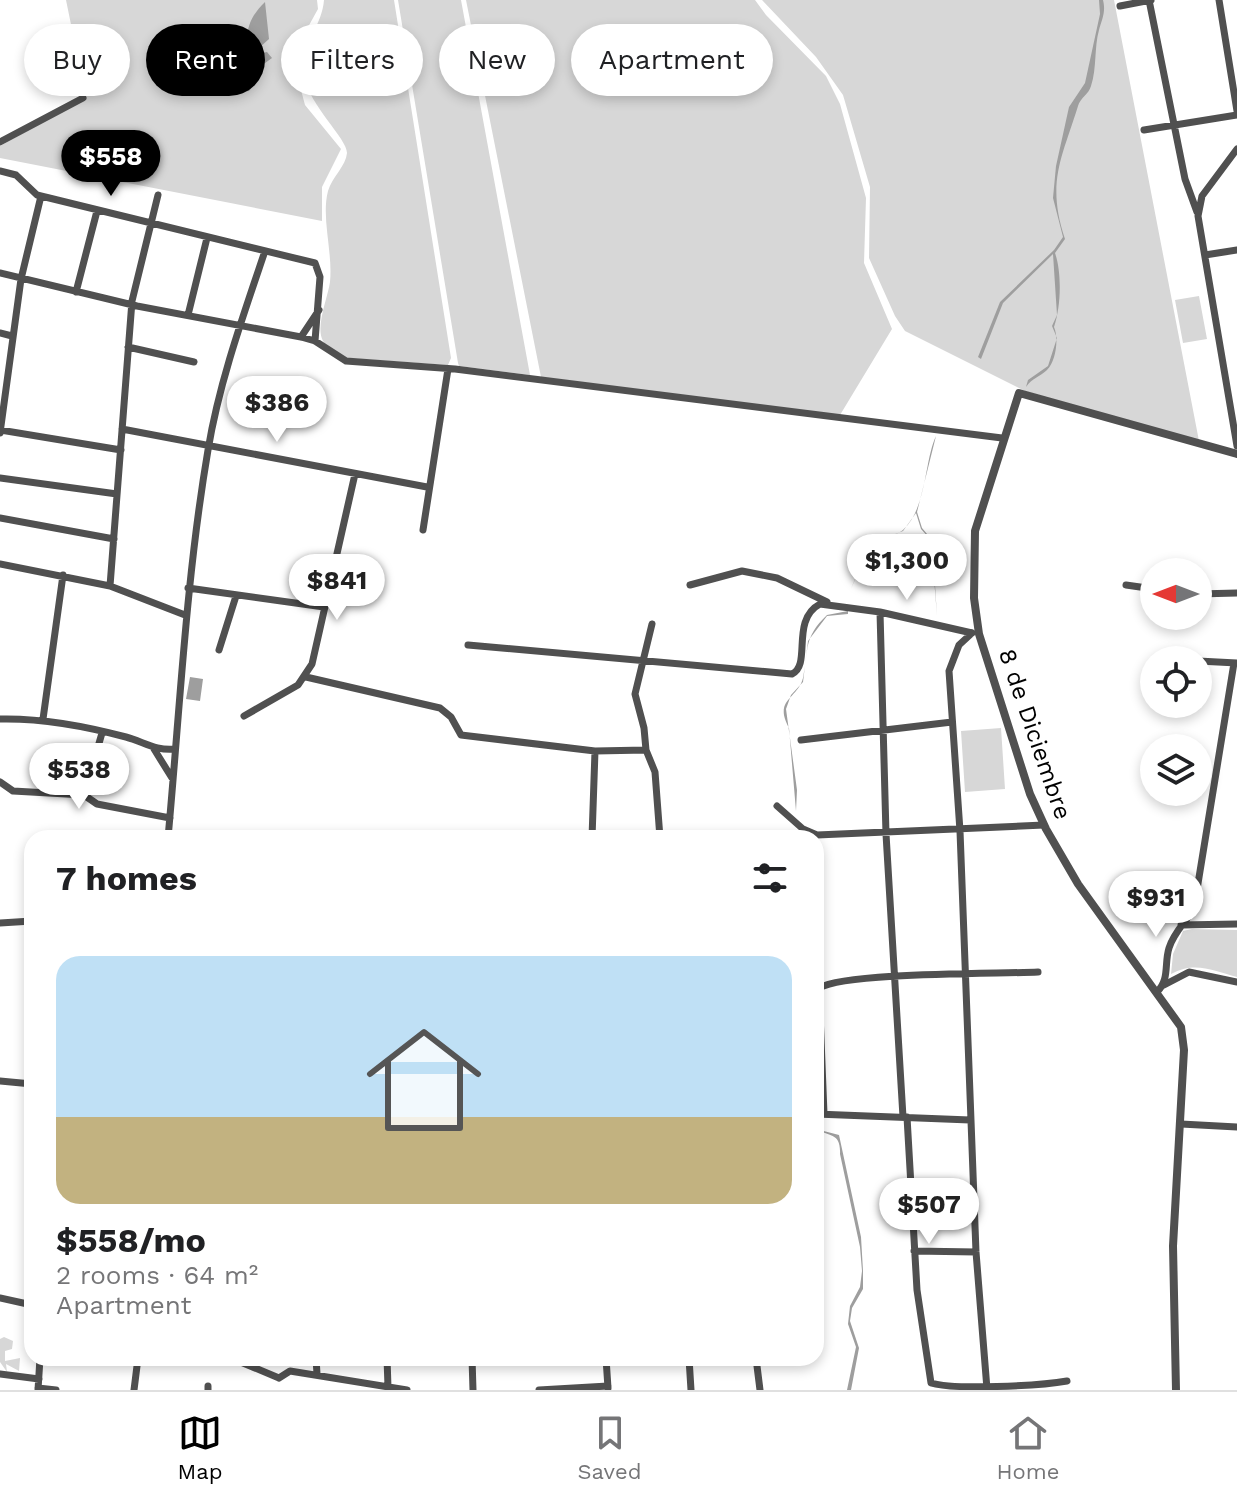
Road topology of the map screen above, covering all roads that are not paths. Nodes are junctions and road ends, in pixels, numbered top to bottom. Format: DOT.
graph roads {
  1 [pos="1150,0"];
  2 [pos="1219,0"];
  3 [pos="1120,6"];
  4 [pos="83,98"];
  5 [pos="1237,113"];
  6 [pos="1174,125"];
  7 [pos="1144,130"];
  8 [pos="0,142"];
  9 [pos="1237,149"];
  10 [pos="0,171"];
  11 [pos="158,195"];
  12 [pos="41,196"];
  13 [pos="97,211"];
  14 [pos="1198,216"];
  15 [pos="151,225"];
  16 [pos="207,238"];
  17 [pos="1237,250"];
  18 [pos="265,251"];
  19 [pos="1205,255"];
  20 [pos="0,273"];
  21 [pos="21,279"];
  22 [pos="76,292"];
  23 [pos="131,305"];
  24 [pos="319,310"];
  25 [pos="188,315"];
  26 [pos="240,326"];
  27 [pos="0,333"];
  28 [pos="12,336"];
  29 [pos="301,337"];
  30 [pos="315,341"];
  31 [pos="128,347"];
  32 [pos="194,362"];
  33 [pos="448,369"];
  34 [pos="1237,386"];
  35 [pos="1227,388"];
  36 [pos="1,418"];
  37 [pos="122,429"];
  38 [pos="0,432"];
  39 [pos="1002,438"];
  40 [pos="1237,446"];
  41 [pos="209,447"];
  42 [pos="121,450"];
  43 [pos="1237,454"];
  44 [pos="355,474"];
  45 [pos="0,478"];
  46 [pos="427,487"];
  47 [pos="117,494"];
  48 [pos="0,518"];
  49 [pos="423,530"];
  50 [pos="114,539"];
  51 [pos="0,564"];
  52 [pos="63,575"];
  53 [pos="690,585"];
  54 [pos="1126,585"];
  55 [pos="110,586"];
  56 [pos="1140,587"];
  57 [pos="188,588"];
  58 [pos="1237,593"];
  59 [pos="1212,594"];
  60 [pos="236,596"];
  61 [pos="829,603"];
  62 [pos="324,607"];
  63 [pos="880,612"];
  64 [pos="185,615"];
  65 [pos="652,624"];
  66 [pos="975,633"];
  67 [pos="468,645"];
  68 [pos="219,650"];
  69 [pos="645,661"];
  70 [pos="1212,662"];
  71 [pos="1236,663"];
  72 [pos="306,677"];
  73 [pos="244,716"];
  74 [pos="0,719"];
  75 [pos="43,719"];
  76 [pos="952,722"];
  77 [pos="881,731"];
  78 [pos="102,733"];
  79 [pos="801,740"];
  80 [pos="154,749"];
  81 [pos="175,749"];
  82 [pos="646,750"];
  83 [pos="595,751"];
  84 [pos="172,778"];
  85 [pos="0,782"];
  86 [pos="84,795"];
  87 [pos="777,806"];
  88 [pos="170,818"];
  89 [pos="1044,825"];
  90 [pos="169,830"];
  91 [pos="592,830"];
  92 [pos="659,830"];
  93 [pos="805,830"];
  94 [pos="960,831"];
  95 [pos="886,834"];
  96 [pos="824,835"];
  97 [pos="24,922"];
  98 [pos="0,923"];
  99 [pos="1237,924"];
  100 [pos="1181,925"];
  101 [pos="1038,972"];
  102 [pos="967,975"];
  103 [pos="893,977"];
  104 [pos="1237,982"];
  105 [pos="824,986"];
  106 [pos="1160,989"];
  107 [pos="0,1081"];
  108 [pos="24,1083"];
  109 [pos="824,1114"];
  110 [pos="905,1117"];
  111 [pos="970,1120"];
  112 [pos="1181,1124"];
  113 [pos="1237,1127"];
  114 [pos="914,1251"];
  115 [pos="976,1252"];
  116 [pos="0,1298"];
  117 [pos="24,1303"];
  118 [pos="40,1366"];
  119 [pos="137,1366"];
  120 [pos="250,1366"];
  121 [pos="316,1366"];
  122 [pos="387,1366"];
  123 [pos="472,1366"];
  124 [pos="607,1366"];
  125 [pos="690,1366"];
  126 [pos="757,1366"];
  127 [pos="0,1374"];
  128 [pos="317,1374"];
  129 [pos="279,1378"];
  130 [pos="39,1379"];
  131 [pos="1067,1381"];
  132 [pos="368,1387"];
  133 [pos="388,1387"];
  134 [pos="608,1388"];
  135 [pos="38,1389"];
  136 [pos="987,1389"];
  137 [pos="56,1390"];
  138 [pos="134,1390"];
  139 [pos="278,1390"];
  140 [pos="407,1390"];
  141 [pos="473,1390"];
  142 [pos="539,1390"];
  143 [pos="691,1390"];
  144 [pos="760,1390"];
  145 [pos="1176,1390"];
  1 -- 3 [label="street"];
  1 -- 6 [label="street"];
  2 -- 5 [label="street"];
  4 -- 8 [label="street"];
  5 -- 6 [label="street"];
  6 -- 7 [label="street"];
  6 -- 14 [label="street"];
  9 -- 14 [label="street"];
  10 -- 12 [label="street"];
  11 -- 15 [label="street"];
  12 -- 13 [label="street"];
  12 -- 21 [label="street"];
  13 -- 15 [label="street"];
  13 -- 22 [label="street"];
  14 -- 19 [label="street"];
  15 -- 16 [label="street"];
  15 -- 23 [label="street"];
  16 -- 18 [label="street"];
  16 -- 25 [label="street"];
  17 -- 19 [label="street"];
  18 -- 24 [label="street"];
  18 -- 26 [label="street"];
  19 -- 35 [label="street"];
  20 -- 21 [label="street"];
  21 -- 22 [label="street"];
  21 -- 28 [label="street"];
  22 -- 23 [label="street"];
  23 -- 25 [label="street"];
  23 -- 31 [label="street"];
  24 -- 29 [label="street"];
  24 -- 30 [label="street"];
  25 -- 26 [label="street"];
  26 -- 29 [label="street"];
  26 -- 41 [label="street"];
  27 -- 28 [label="street"];
  28 -- 36 [label="street"];
  29 -- 30 [label="street"];
  30 -- 33 [label="street"];
  31 -- 32 [label="street"];
  31 -- 37 [label="street"];
  33 -- 39 [label="street"];
  33 -- 46 [label="street"];
  34 -- 35 [label="street"];
  35 -- 40 [label="street"];
  36 -- 38 [label="street"];
  37 -- 41 [label="street"];
  37 -- 42 [label="street"];
  38 -- 42 [label="street"];
  39 -- 43 [label="street, 8 de Diciembre"];
  39 -- 66 [label="street, 8 de Diciembre"];
  41 -- 44 [label="street"];
  41 -- 57 [label="street"];
  42 -- 47 [label="street"];
  44 -- 46 [label="street"];
  44 -- 62 [label="street"];
  45 -- 47 [label="street"];
  46 -- 49 [label="street"];
  47 -- 50 [label="street"];
  48 -- 50 [label="street"];
  50 -- 55 [label="street"];
  51 -- 52 [label="street"];
  52 -- 55 [label="street"];
  52 -- 75 [label="street"];
  53 -- 61 [label="street"];
  54 -- 56 [label="street"];
  55 -- 64 [label="street"];
  57 -- 60 [label="street"];
  57 -- 64 [label="street"];
  58 -- 59 [label="street"];
  60 -- 62 [label="street"];
  60 -- 68 [label="street"];
  61 -- 63 [label="street"];
  61 -- 69 [label="street"];
  62 -- 72 [label="street"];
  63 -- 66 [label="street"];
  63 -- 77 [label="street"];
  64 -- 81 [label="street"];
  65 -- 69 [label="street"];
  66 -- 76 [label="street"];
  66 -- 89 [label="street, 8 de Diciembre"];
  67 -- 69 [label="street"];
  69 -- 82 [label="street"];
  70 -- 71 [label="street"];
  71 -- 100 [label="street"];
  72 -- 73 [label="street"];
  72 -- 83 [label="street"];
  74 -- 75 [label="street"];
  75 -- 78 [label="street"];
  76 -- 77 [label="street"];
  76 -- 94 [label="street"];
  77 -- 79 [label="street"];
  77 -- 95 [label="street"];
  78 -- 80 [label="street"];
  78 -- 86 [label="street"];
  80 -- 81 [label="street"];
  80 -- 84 [label="street"];
  81 -- 84 [label="street"];
  82 -- 83 [label="street"];
  82 -- 92 [label="street"];
  83 -- 91 [label="street"];
  84 -- 88 [label="street"];
  85 -- 86 [label="street"];
  86 -- 88 [label="street"];
  87 -- 93 [label="street"];
  88 -- 90 [label="street"];
  89 -- 94 [label="street"];
  89 -- 106 [label="street, 8 de Diciembre"];
  94 -- 95 [label="street"];
  94 -- 102 [label="street"];
  95 -- 96 [label="street"];
  95 -- 103 [label="street"];
  97 -- 98 [label="street"];
  99 -- 100 [label="street"];
  100 -- 106 [label="street"];
  101 -- 102 [label="street"];
  102 -- 103 [label="street"];
  102 -- 111 [label="street"];
  103 -- 105 [label="street"];
  103 -- 110 [label="street"];
  104 -- 106 [label="street"];
  106 -- 112 [label="street, 8 de Diciembre"];
  107 -- 108 [label="street"];
  109 -- 110 [label="street"];
  110 -- 111 [label="street"];
  110 -- 114 [label="street"];
  111 -- 115 [label="street"];
  112 -- 113 [label="street"];
  112 -- 145 [label="street, 8 de Diciembre"];
  114 -- 115 [label="street"];
  114 -- 136 [label="street"];
  115 -- 136 [label="street"];
  116 -- 117 [label="street"];
  118 -- 130 [label="street"];
  119 -- 138 [label="street"];
  120 -- 129 [label="street"];
  121 -- 128 [label="street"];
  122 -- 133 [label="street"];
  123 -- 141 [label="street"];
  124 -- 134 [label="street"];
  125 -- 143 [label="street"];
  126 -- 144 [label="street"];
  127 -- 130 [label="street"];
  128 -- 129 [label="street"];
  128 -- 132 [label="street"];
  129 -- 139 [label="street"];
  130 -- 135 [label="street"];
  131 -- 136 [label="street"];
  132 -- 133 [label="street"];
  133 -- 140 [label="street"];
  134 -- 142 [label="street"];
  135 -- 137 [label="street"];
}
